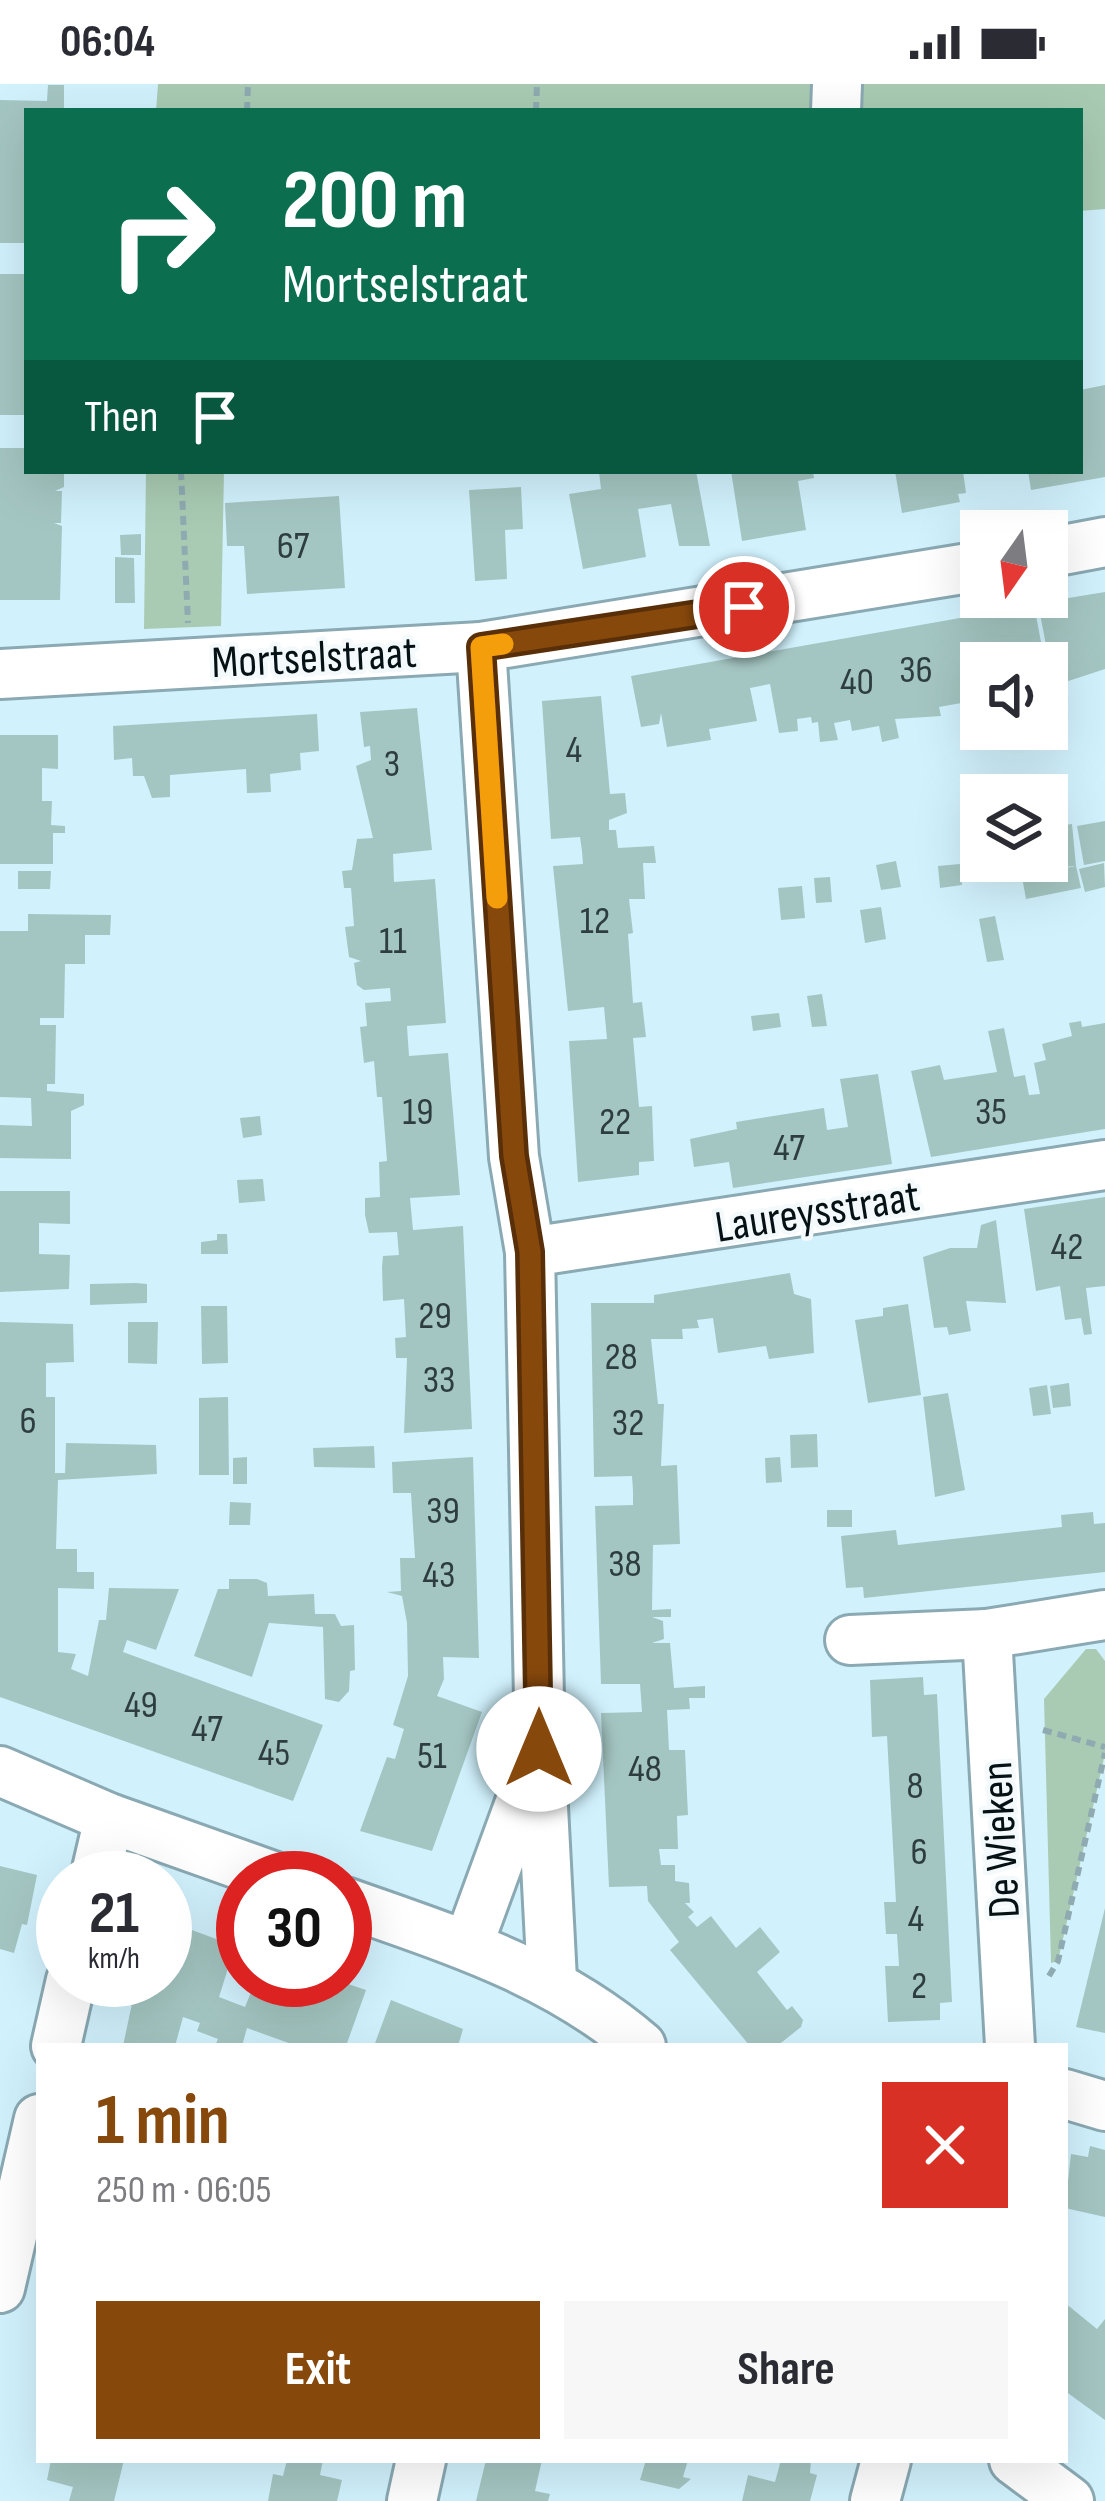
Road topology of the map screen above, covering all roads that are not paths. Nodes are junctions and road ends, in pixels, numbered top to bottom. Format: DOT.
graph roads {
  1 [pos="1105,542"];
  2 [pos="1068,549"];
  3 [pos="960,569"];
  4 [pos="481,647"];
  5 [pos="0,674"];
  6 [pos="1105,1165"];
  7 [pos="530,1252"];
  8 [pos="1105,1615"];
  9 [pos="987,1634"];
  10 [pos="850,1640"];
  11 [pos="539,1749"];
  12 [pos="9,1778"];
  13 [pos="109,1818"];
  14 [pos="101,1851"];
  15 [pos="216,1856"];
  16 [pos="372,1912"];
  17 [pos="468,1946"];
  18 [pos="552,1980"];
  19 [pos="65,2007"];
  20 [pos="57,2043"];
  21 [pos="637,2043"];
  22 [pos="1010,2043"];
  23 [pos="1068,2096"];
  24 [pos="1105,2105"];
  25 [pos="36,2132"];
  26 [pos="0,2288"];
  27 [pos="421,2463"];
  28 [pos="885,2463"];
  29 [pos="1018,2463"];
  30 [pos="412,2501"];
  31 [pos="875,2501"];
  32 [pos="1069,2501"];
  1 -- 2 [label="street"];
  3 -- 4 [label="street, Mortselstraat"];
  4 -- 5 [label="street, Mortselstraat"];
  4 -- 7 [label="street"];
  6 -- 7 [label="street, Laureysstraat"];
  7 -- 11 [label="street"];
  8 -- 9 [label="street"];
  9 -- 10 [label="street"];
  9 -- 22 [label="street, De Wieken"];
  11 -- 17 [label="street"];
  11 -- 18 [label="street"];
  12 -- 13 [label="street"];
  13 -- 14 [label="street"];
  13 -- 15 [label="street"];
  16 -- 17 [label="street"];
  17 -- 18 [label="street"];
  18 -- 21 [label="street"];
  19 -- 20 [label="street"];
  23 -- 24 [label="street"];
  25 -- 26 [label="street"];
  27 -- 30 [label="street"];
  28 -- 31 [label="street"];
  29 -- 32 [label="street"];
}
